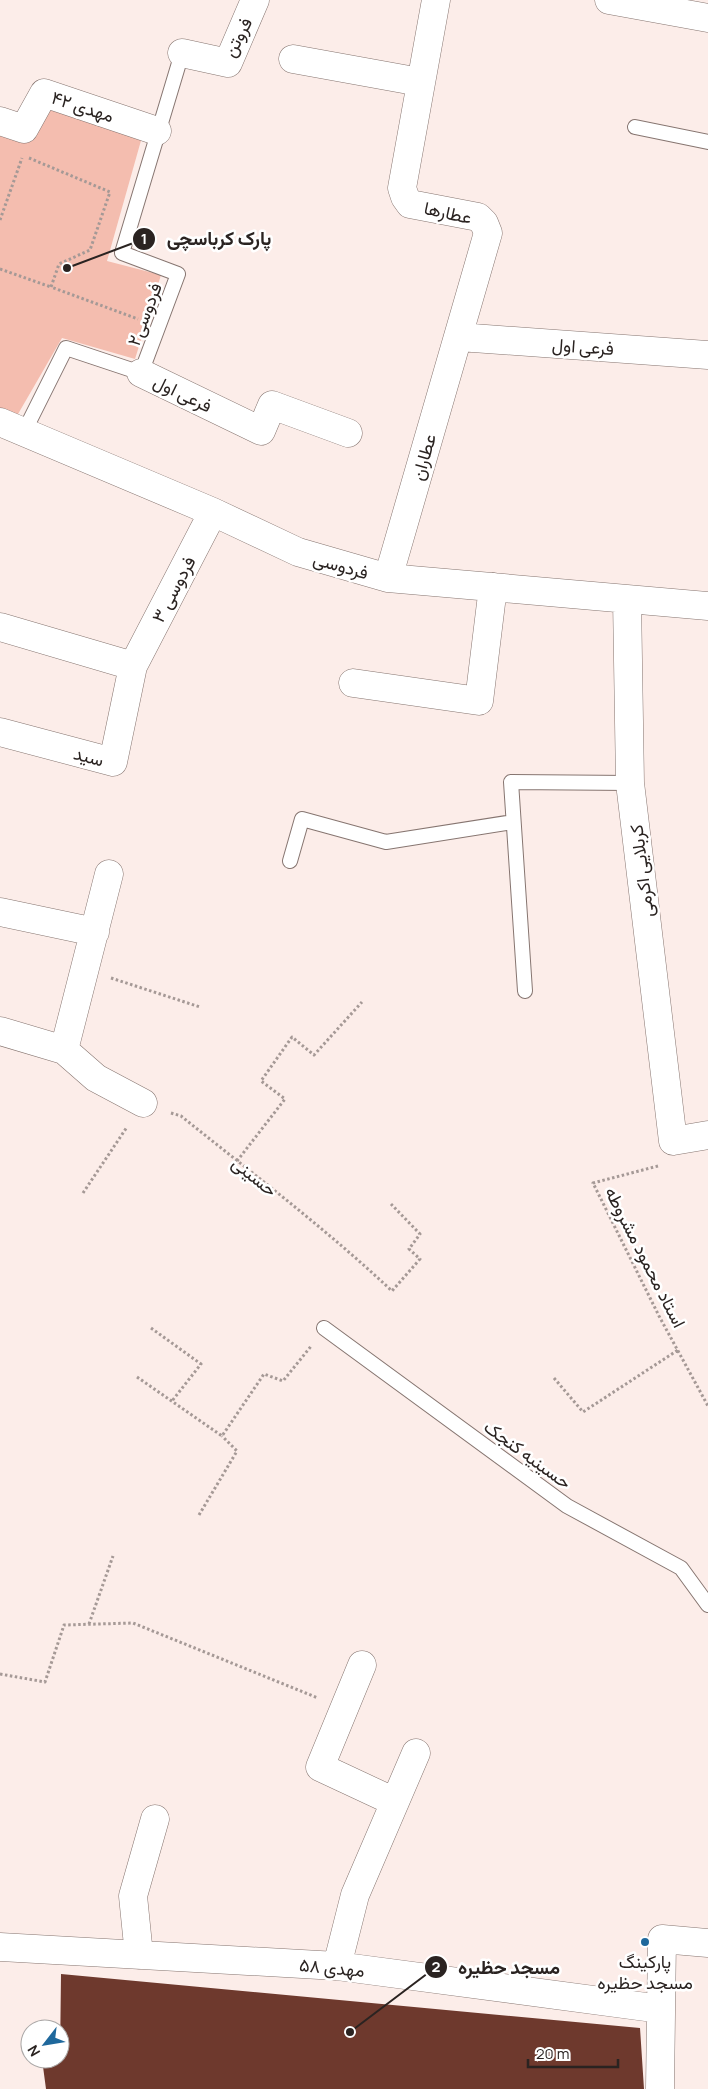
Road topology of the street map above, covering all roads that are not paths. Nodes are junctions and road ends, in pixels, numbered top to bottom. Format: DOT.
graph roads {
  1 [pos="255,0"];
  2 [pos="436,0"];
  3 [pos="609,0"];
  4 [pos="708,18"];
  5 [pos="182,53"];
  6 [pos="293,59"];
  7 [pos="420,82"];
  8 [pos="0,121"];
  9 [pos="635,128"];
  10 [pos="158,131"];
  11 [pos="708,142"];
  12 [pos="459,337"];
  13 [pos="708,355"];
  14 [pos="141,373"];
  15 [pos="12,427"];
  16 [pos="348,433"];
  17 [pos="213,512"];
  18 [pos="388,578"];
  19 [pos="492,587"];
  20 [pos="627,598"];
  21 [pos="708,606"];
  22 [pos="0,627"];
  23 [pos="133,666"];
  24 [pos="353,683"];
  25 [pos="0,732"];
  26 [pos="630,783"];
  27 [pos="513,822"];
  28 [pos="290,861"];
  29 [pos="109,874"];
  30 [pos="0,912"];
  31 [pos="95,932"];
  32 [pos="525,991"];
  33 [pos="0,1031"];
  34 [pos="64,1050"];
  35 [pos="143,1103"];
  36 [pos="708,1135"];
  37 [pos="324,1328"];
  38 [pos="708,1605"];
  39 [pos="362,1665"];
  40 [pos="416,1753"];
  41 [pos="395,1802"];
  42 [pos="155,1819"];
  43 [pos="708,1943"];
  44 [pos="0,1948"];
  45 [pos="140,1955"];
  46 [pos="337,1966"];
  47 [pos="661,2009"];
  48 [pos="660,2089"];
  1 -- 5 [label="street, فروتن"];
  2 -- 7 [label="street, عطارها"];
  3 -- 4 [label="street"];
  5 -- 10 [label="lane, فردوسی۲"];
  6 -- 7 [label="street"];
  7 -- 12 [label="street, عطارها"];
  8 -- 10 [label="street, مهدی ۴۲"];
  9 -- 11 [label="lane"];
  10 -- 14 [label="lane, فردوسی۲"];
  12 -- 13 [label="street, فرعی اول"];
  12 -- 18 [label="street, عطاران"];
  14 -- 15 [label="lane, فردوسی۲"];
  14 -- 16 [label="street, فرعی اول"];
  15 -- 17 [label="street, فردوسی"];
  17 -- 18 [label="street, فردوسی"];
  17 -- 23 [label="street, فردوسی ۳"];
  18 -- 19 [label="street, فردوسی"];
  19 -- 20 [label="street, فردوسی"];
  19 -- 24 [label="street"];
  20 -- 21 [label="street, فردوسی"];
  20 -- 26 [label="street, کربلایی اکرمی"];
  22 -- 23 [label="street"];
  23 -- 25 [label="street, سید"];
  26 -- 27 [label="lane"];
  26 -- 36 [label="street, کربلایی اکرمی"];
  27 -- 28 [label="lane"];
  27 -- 32 [label="lane"];
  29 -- 31 [label="street"];
  30 -- 31 [label="street"];
  31 -- 34 [label="street"];
  33 -- 34 [label="street"];
  34 -- 35 [label="street"];
  37 -- 38 [label="lane, حسینیه کنجک"];
  39 -- 41 [label="street"];
  40 -- 41 [label="street"];
  41 -- 46 [label="street"];
  42 -- 45 [label="street"];
  43 -- 47 [label="street"];
  44 -- 45 [label="street, مهدی ۵۸"];
  45 -- 46 [label="street, مهدی ۵۸"];
  46 -- 47 [label="street, مهدی ۵۸"];
  47 -- 48 [label="street"];
}
